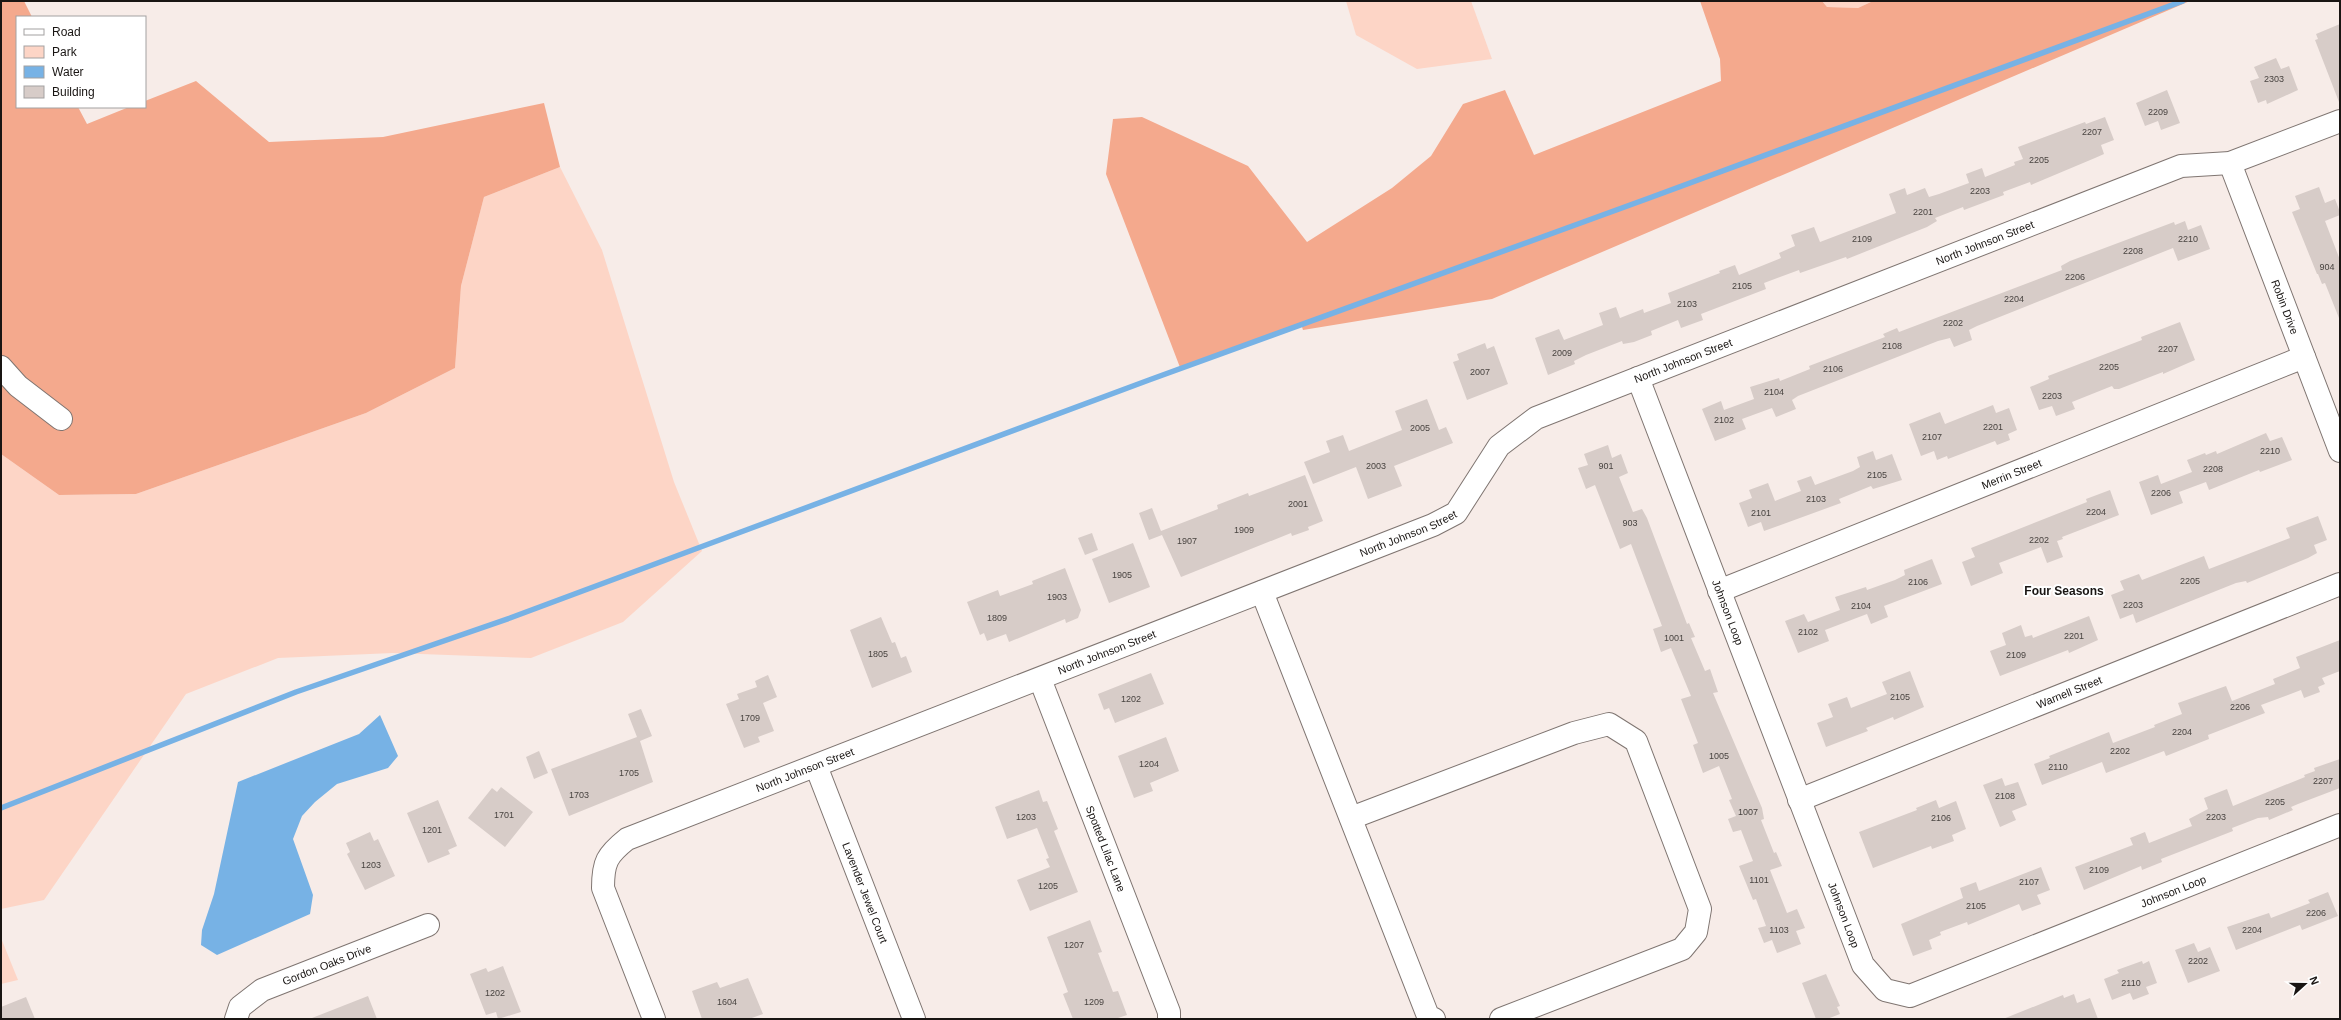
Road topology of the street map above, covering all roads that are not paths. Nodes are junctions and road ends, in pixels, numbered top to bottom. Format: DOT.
graph roads {
  1 [pos="2340,121"];
  2 [pos="2230,163"];
  3 [pos="2304,357"];
  4 [pos="1,367"];
  5 [pos="1638,378"];
  6 [pos="61,419"];
  7 [pos="2340,451"];
  8 [pos="2340,584"];
  9 [pos="1719,591"];
  10 [pos="1262,592"];
  11 [pos="1040,679"];
  12 [pos="816,766"];
  13 [pos="1799,800"];
  14 [pos="1351,818"];
  15 [pos="2340,825"];
  16 [pos="428,925"];
  17 [pos="236,1019"];
  18 [pos="654,1019"];
  19 [pos="914,1019"];
  20 [pos="1169,1019"];
  21 [pos="1434,1019"];
  22 [pos="1501,1019"];
  1 -- 2 [label="street, North Johnson Street"];
  2 -- 3 [label="street, Robin Drive"];
  2 -- 5 [label="street, North Johnson Street"];
  3 -- 7 [label="street, Robin Drive"];
  3 -- 9 [label="street, Merrin Street"];
  4 -- 6 [label="street"];
  5 -- 9 [label="street, Johnson Loop"];
  5 -- 10 [label="street, North Johnson Street"];
  8 -- 13 [label="street, Warnell Street"];
  9 -- 13 [label="street, Johnson Loop"];
  10 -- 11 [label="street, North Johnson Street"];
  10 -- 14 [label="street"];
  11 -- 12 [label="street, North Johnson Street"];
  11 -- 20 [label="street, Spotted Lilac Lane"];
  12 -- 18 [label="street, North Johnson Street"];
  12 -- 19 [label="street, Lavender Jewel Court"];
  13 -- 15 [label="street, Johnson Loop"];
  14 -- 21 [label="street"];
  14 -- 22 [label="street"];
  16 -- 17 [label="street, Gordon Oaks Drive"];
}
